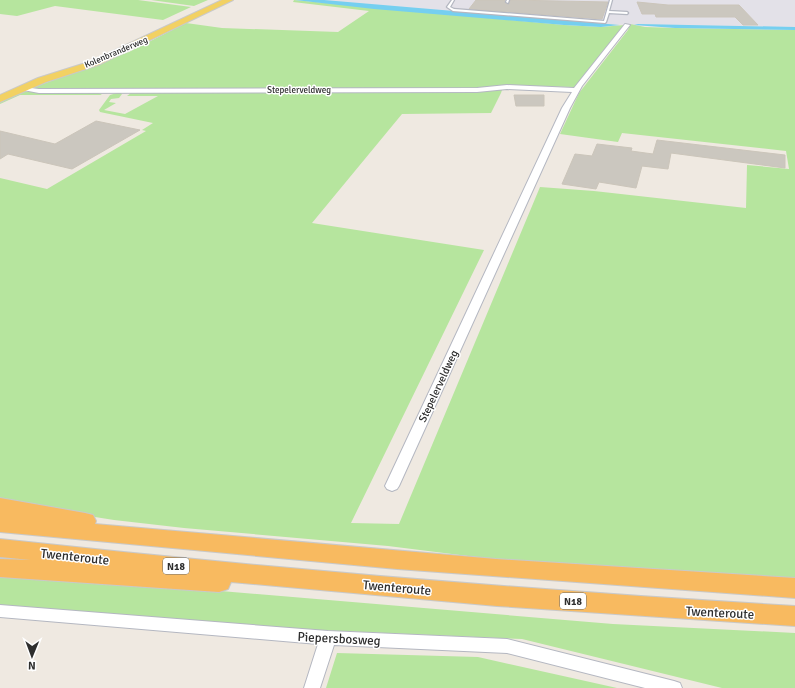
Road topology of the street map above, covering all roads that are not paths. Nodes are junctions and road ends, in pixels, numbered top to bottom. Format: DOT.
graph roads {
  1 [pos="229,0"];
  2 [pos="453,0"];
  3 [pos="611,0"];
  4 [pos="608,12"];
  5 [pos="627,13"];
  6 [pos="627,26"];
  7 [pos="21,89"];
  8 [pos="576,90"];
  9 [pos="0,99"];
  10 [pos="392,486"];
  11 [pos="0,506"];
  12 [pos="0,523"];
  13 [pos="212,545"];
  14 [pos="0,548"];
  15 [pos="0,568"];
  16 [pos="352,583"];
  17 [pos="795,588"];
  18 [pos="0,611"];
  19 [pos="795,616"];
  20 [pos="328,638"];
  21 [pos="312,688"];
  22 [pos="674,688"];
  1 -- 7 [label="main road, Kolenbranderweg"];
  2 -- 4 [label="lane"];
  3 -- 4 [label="lane"];
  4 -- 5 [label="lane"];
  6 -- 8 [label="street, Stepelerveldweg"];
  7 -- 8 [label="street, Stepelerveldweg"];
  7 -- 9 [label="main road, Kolenbranderweg"];
  8 -- 10 [label="street, Stepelerveldweg"];
  11 -- 13 [label="highway, N18"];
  12 -- 13 [label="highway, N18"];
  13 -- 17 [label="highway, N18"];
  14 -- 16 [label="highway, Twenteroute / N18"];
  15 -- 16 [label="highway, N18"];
  16 -- 19 [label="highway, Twenteroute / N18"];
  18 -- 20 [label="street, Piepersbosweg"];
  20 -- 21 [label="street"];
  20 -- 22 [label="street, Piepersbosweg"];
}
